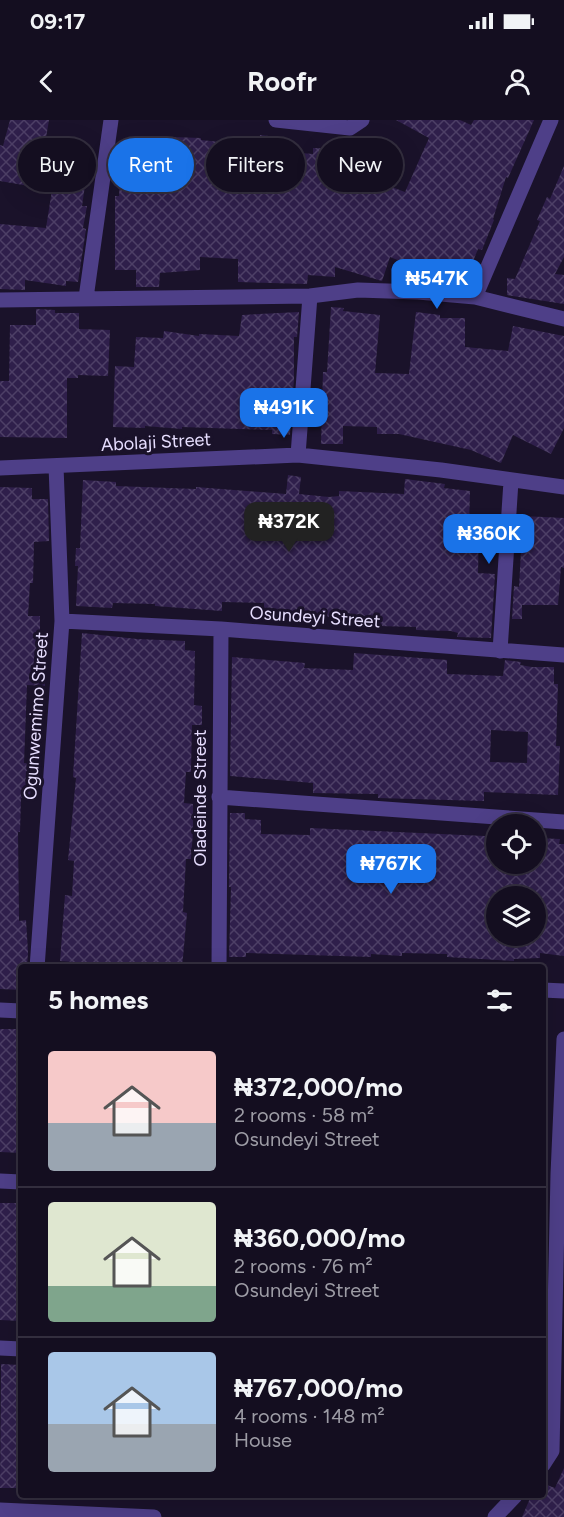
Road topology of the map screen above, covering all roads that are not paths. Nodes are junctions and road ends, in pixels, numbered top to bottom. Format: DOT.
graph roads {
  1 [pos="111,120"];
  2 [pos="276,120"];
  3 [pos="362,120"];
  4 [pos="551,120"];
  5 [pos="310,296"];
  6 [pos="474,297"];
  7 [pos="86,298"];
  8 [pos="0,300"];
  9 [pos="564,319"];
  10 [pos="298,455"];
  11 [pos="56,466"];
  12 [pos="0,468"];
  13 [pos="511,481"];
  14 [pos="564,487"];
  15 [pos="62,621"];
  16 [pos="221,629"];
  17 [pos="500,651"];
  18 [pos="564,655"];
  19 [pos="219,797"];
  20 [pos="564,822"];
  21 [pos="36,964"];
  22 [pos="219,964"];
  23 [pos="546,990"];
  24 [pos="564,991"];
  25 [pos="0,1010"];
  26 [pos="18,1011"];
  27 [pos="564,1039"];
  28 [pos="0,1181"];
  29 [pos="18,1182"];
  30 [pos="0,1348"];
  31 [pos="18,1349"];
  32 [pos="548,1368"];
  33 [pos="546,1460"];
  34 [pos="513,1498"];
  35 [pos="0,1510"];
  36 [pos="154,1517"];
  37 [pos="495,1517"];
  1 -- 7 [label="street"];
  2 -- 3 [label="street"];
  4 -- 6 [label="street"];
  5 -- 6 [label="street"];
  5 -- 7 [label="street"];
  5 -- 10 [label="street"];
  6 -- 9 [label="street"];
  7 -- 8 [label="street"];
  10 -- 11 [label="street, Abolaji Street"];
  10 -- 13 [label="street, Abolaji Street"];
  11 -- 12 [label="street, Abolaji Street"];
  11 -- 15 [label="street, Ogunwemimo Street"];
  13 -- 14 [label="street, Abolaji Street"];
  13 -- 17 [label="street"];
  15 -- 16 [label="street, Osundeyi Street"];
  15 -- 21 [label="street, Ogunwemimo Street"];
  16 -- 17 [label="street, Osundeyi Street"];
  16 -- 19 [label="street, Oladeinde Street"];
  17 -- 18 [label="street, Osundeyi Street"];
  19 -- 20 [label="street"];
  19 -- 22 [label="street, Oladeinde Street"];
  23 -- 24 [label="street"];
  25 -- 26 [label="street"];
  27 -- 32 [label="street"];
  28 -- 29 [label="street"];
  30 -- 31 [label="street"];
  32 -- 33 [label="street"];
  34 -- 37 [label="street"];
  35 -- 36 [label="street"];
}
